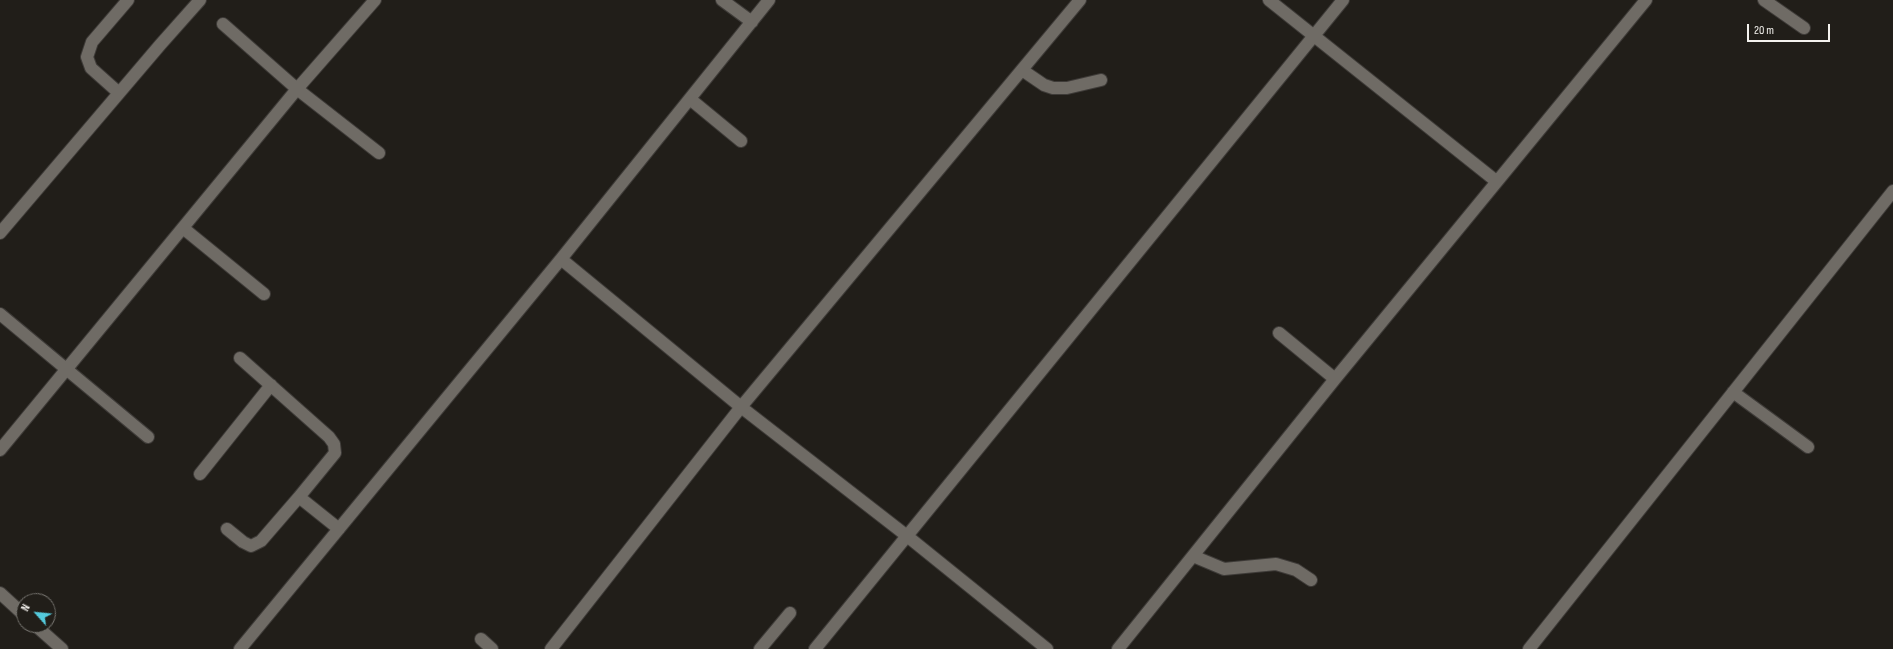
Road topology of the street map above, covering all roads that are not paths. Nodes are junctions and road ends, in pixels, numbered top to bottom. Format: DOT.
graph roads {
  1 [pos="128,0"];
  2 [pos="200,0"];
  3 [pos="375,0"];
  4 [pos="722,0"];
  5 [pos="769,0"];
  6 [pos="1080,0"];
  7 [pos="1269,0"];
  8 [pos="1343,0"];
  9 [pos="1646,0"];
  10 [pos="1764,0"];
  11 [pos="752,22"];
  12 [pos="223,24"];
  13 [pos="1804,28"];
  14 [pos="1315,35"];
  15 [pos="1022,70"];
  16 [pos="1101,80"];
  17 [pos="297,89"];
  18 [pos="119,93"];
  19 [pos="690,99"];
  20 [pos="741,141"];
  21 [pos="379,153"];
  22 [pos="1496,181"];
  23 [pos="1893,191"];
  24 [pos="182,228"];
  25 [pos="0,233"];
  26 [pos="561,259"];
  27 [pos="264,294"];
  28 [pos="0,314"];
  29 [pos="1279,333"];
  30 [pos="240,358"];
  31 [pos="66,370"];
  32 [pos="1335,380"];
  33 [pos="271,385"];
  34 [pos="1733,392"];
  35 [pos="741,407"];
  36 [pos="148,437"];
  37 [pos="1808,447"];
  38 [pos="0,450"];
  39 [pos="200,474"];
  40 [pos="299,497"];
  41 [pos="227,529"];
  42 [pos="339,529"];
  43 [pos="907,536"];
  44 [pos="1193,556"];
  45 [pos="1311,580"];
  46 [pos="0,593"];
  47 [pos="16,608"];
  48 [pos="790,613"];
  49 [pos="44,633"];
  50 [pos="481,639"];
  51 [pos="62,649"];
  52 [pos="240,649"];
  53 [pos="492,649"];
  54 [pos="550,649"];
  55 [pos="760,649"];
  56 [pos="815,649"];
  57 [pos="1047,649"];
  58 [pos="1118,649"];
  59 [pos="1529,649"];
  1 -- 18 [label="street"];
  2 -- 18 [label="street"];
  3 -- 17 [label="street"];
  4 -- 11 [label="street"];
  5 -- 11 [label="street"];
  6 -- 15 [label="street"];
  7 -- 14 [label="street"];
  8 -- 14 [label="street"];
  9 -- 22 [label="street"];
  10 -- 13 [label="street"];
  11 -- 19 [label="street"];
  12 -- 17 [label="street"];
  14 -- 22 [label="street"];
  14 -- 43 [label="street"];
  15 -- 16 [label="street"];
  15 -- 35 [label="street"];
  17 -- 21 [label="street"];
  17 -- 24 [label="street"];
  18 -- 25 [label="street"];
  19 -- 20 [label="street"];
  19 -- 26 [label="street"];
  22 -- 32 [label="street"];
  23 -- 34 [label="street"];
  24 -- 27 [label="street"];
  24 -- 31 [label="street"];
  26 -- 35 [label="street"];
  26 -- 42 [label="street"];
  28 -- 31 [label="street"];
  29 -- 32 [label="street"];
  30 -- 33 [label="street"];
  31 -- 36 [label="street"];
  31 -- 38 [label="street"];
  32 -- 44 [label="street"];
  33 -- 39 [label="street"];
  33 -- 40 [label="street"];
  34 -- 37 [label="street"];
  34 -- 59 [label="street"];
  35 -- 43 [label="street"];
  35 -- 54 [label="street"];
  40 -- 41 [label="street"];
  40 -- 42 [label="street"];
  42 -- 52 [label="street"];
  43 -- 56 [label="street"];
  43 -- 57 [label="street"];
  44 -- 45 [label="street"];
  44 -- 58 [label="street"];
  46 -- 47 [label="street"];
  48 -- 55 [label="street"];
  49 -- 51 [label="street"];
  50 -- 53 [label="street"];
}
